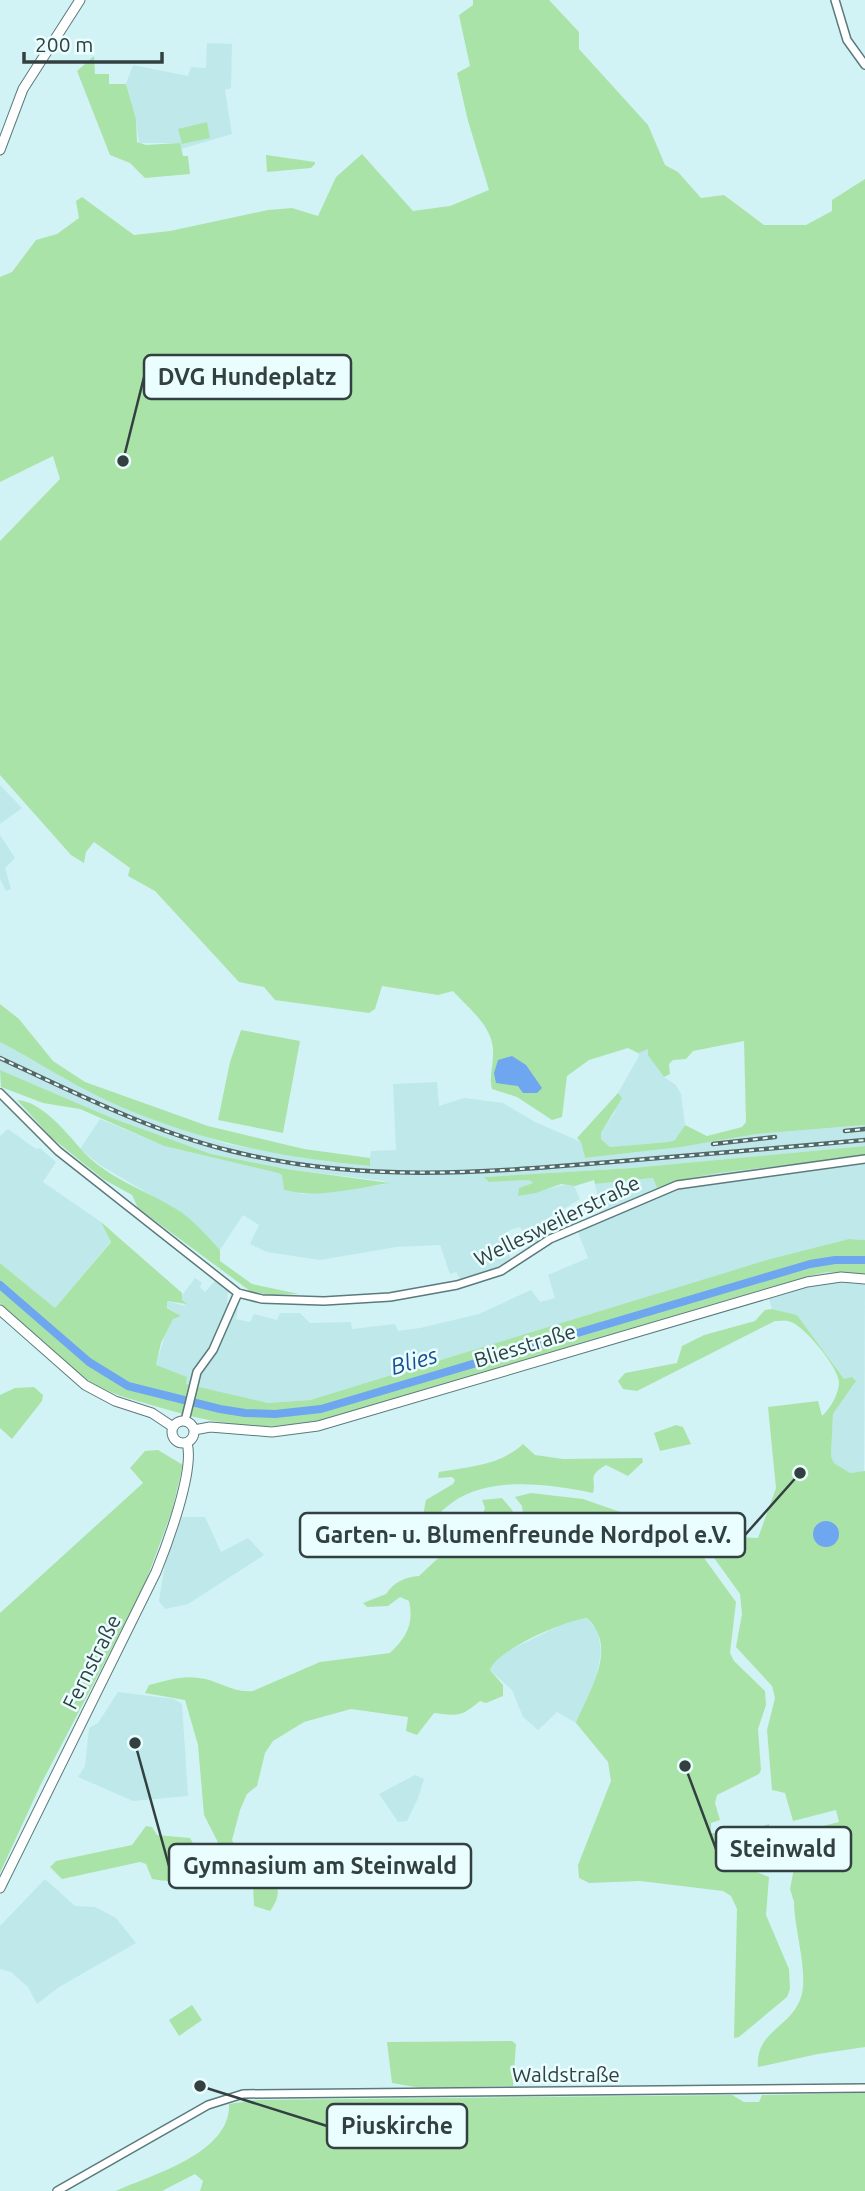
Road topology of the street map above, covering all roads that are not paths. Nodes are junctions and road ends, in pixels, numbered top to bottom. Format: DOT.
graph roads {
  1 [pos="79,0"];
  2 [pos="835,0"];
  3 [pos="865,65"];
  4 [pos="0,150"];
  5 [pos="0,1093"];
  6 [pos="865,1159"];
  7 [pos="865,1279"];
  8 [pos="238,1293"];
  9 [pos="0,1310"];
  10 [pos="186,1417"];
  11 [pos="173,1427"];
  12 [pos="194,1430"];
  13 [pos="187,1443"];
  14 [pos="0,1888"];
  15 [pos="865,2088"];
  16 [pos="57,2191"];
  1 -- 4 [label="main road"];
  2 -- 3 [label="street"];
  5 -- 8 [label="street, Wellesweilerstraße"];
  6 -- 8 [label="street, Wellesweilerstraße"];
  7 -- 12 [label="main road, Bliesstraße"];
  8 -- 10 [label="street"];
  9 -- 11 [label="main road"];
  10 -- 11 [label="main road"];
  10 -- 12 [label="main road"];
  11 -- 13 [label="main road"];
  12 -- 13 [label="main road"];
  13 -- 14 [label="main road, Fernstraße"];
  15 -- 16 [label="street, Waldstraße"];
}
